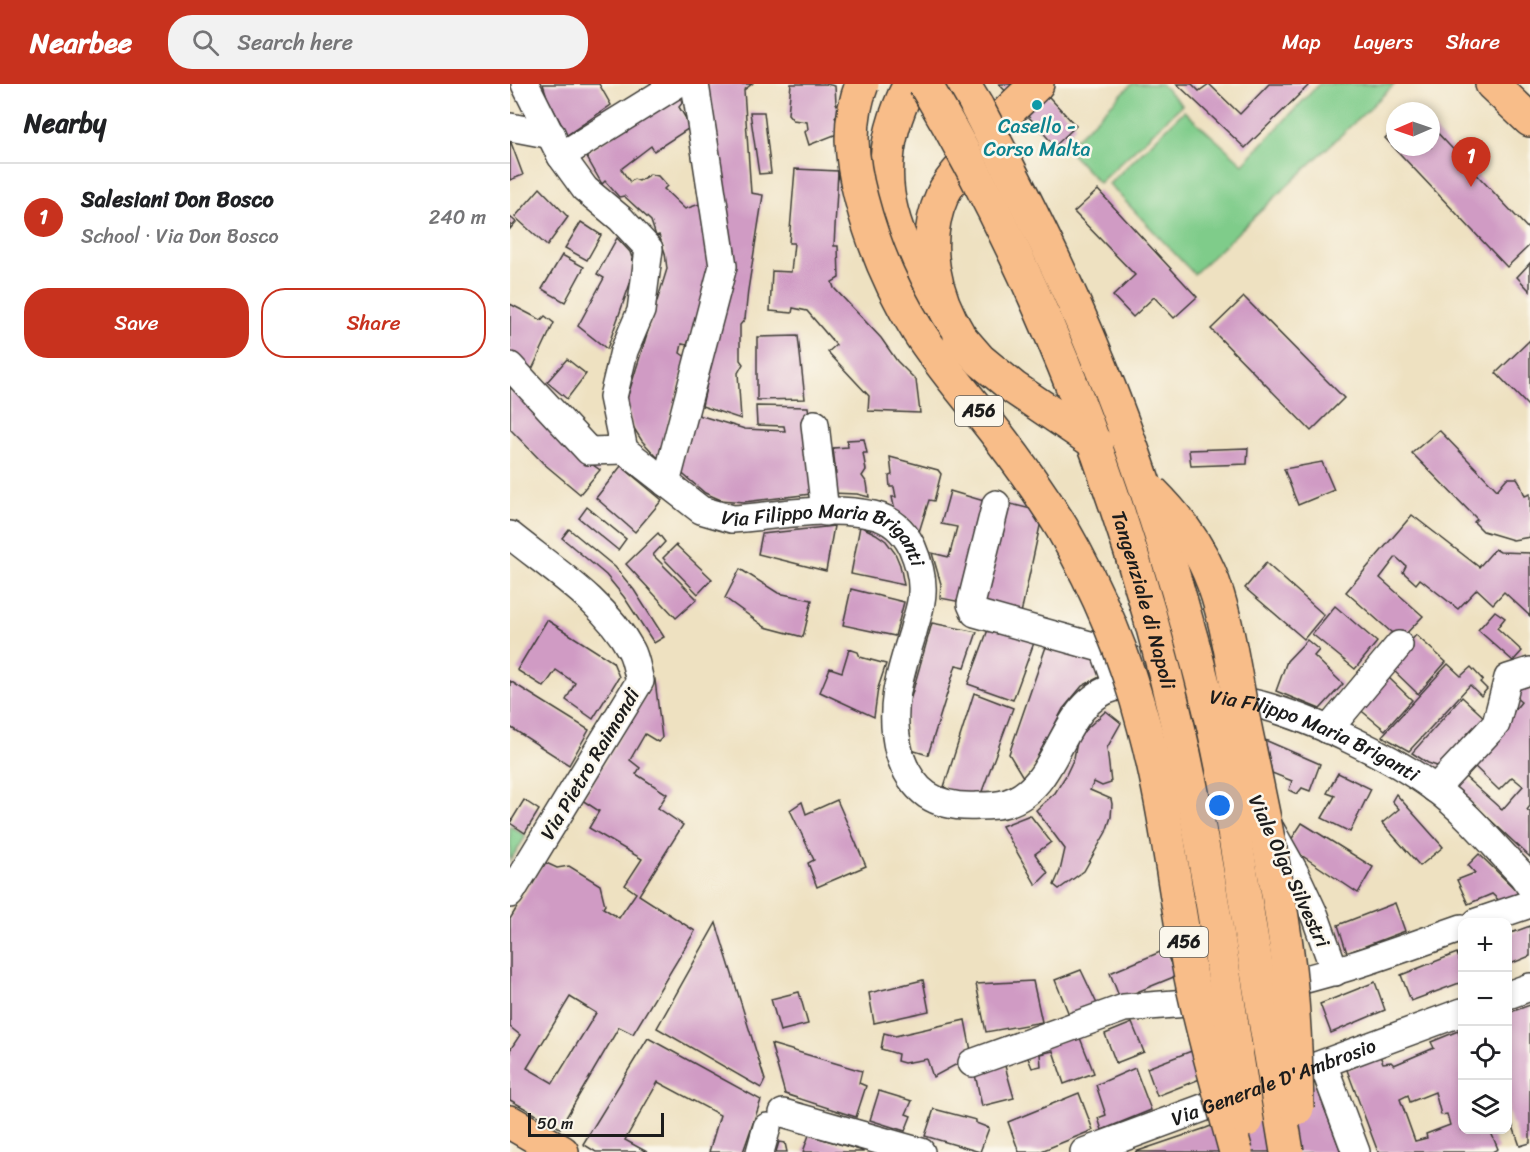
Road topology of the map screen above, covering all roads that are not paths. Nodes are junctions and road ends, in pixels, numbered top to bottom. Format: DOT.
graph roads {
  1 [pos="525,84"];
  2 [pos="676,84"];
  3 [pos="695,84"];
  4 [pos="862,84"];
  5 [pos="910,84"];
  6 [pos="925,84"];
  7 [pos="1037,84"];
  8 [pos="1492,84"];
  9 [pos="1524,84"];
  10 [pos="1530,90"];
  11 [pos="970,96"];
  12 [pos="1530,120"];
  13 [pos="510,127"];
  14 [pos="557,145"];
  15 [pos="960,337"];
  16 [pos="510,366"];
  17 [pos="815,424"];
  18 [pos="624,450"];
  19 [pos="666,483"];
  20 [pos="996,504"];
  21 [pos="825,512"];
  22 [pos="510,535"];
  23 [pos="1399,645"];
  24 [pos="1530,671"];
  25 [pos="1118,686"];
  26 [pos="1231,698"];
  27 [pos="1328,730"];
  28 [pos="1436,789"];
  29 [pos="1530,886"];
  30 [pos="510,894"];
  31 [pos="1530,904"];
  32 [pos="1489,918"];
  33 [pos="1458,929"];
  34 [pos="1335,972"];
  35 [pos="1530,987"];
  36 [pos="1512,994"];
  37 [pos="1458,1013"];
  38 [pos="972,1063"];
  39 [pos="1323,1064"];
  40 [pos="510,1122"];
  41 [pos="770,1130"];
  42 [pos="562,1152"];
  43 [pos="921,1152"];
  44 [pos="1084,1152"];
  45 [pos="1236,1152"];
  46 [pos="1252,1152"];
  47 [pos="1287,1152"];
  48 [pos="1297,1152"];
  49 [pos="1356,1152"];
  1 -- 14 [label="street"];
  2 -- 14 [label="street"];
  3 -- 19 [label="street"];
  4 -- 45 [label="main road, A56, bridge"];
  5 -- 15 [label="main road"];
  6 -- 46 [label="main road, Tangenziale di Napoli, bridge"];
  7 -- 15 [label="main road, bridge"];
  8 -- 12 [label="main road"];
  9 -- 10 [label="main road"];
  11 -- 47 [label="main road, Tangenziale di Napoli, bridge"];
  13 -- 14 [label="street"];
  14 -- 18 [label="street"];
  15 -- 48 [label="main road, bridge"];
  16 -- 18 [label="street"];
  17 -- 21 [label="street"];
  18 -- 19 [label="street, Via Filippo Maria Briganti"];
  19 -- 21 [label="street, Via Filippo Maria Briganti"];
  20 -- 25 [label="street"];
  21 -- 25 [label="street, Via Filippo Maria Briganti"];
  22 -- 30 [label="street, Via Pietro Raimondi"];
  23 -- 27 [label="street"];
  24 -- 28 [label="street"];
  25 -- 26 [label="street, Via Filippo Maria Briganti"];
  26 -- 27 [label="street, Via Filippo Maria Briganti"];
  26 -- 34 [label="street, Viale Olga Silvestri"];
  27 -- 28 [label="street, Via Filippo Maria Briganti"];
  28 -- 29 [label="street, Via Filippo Maria Briganti"];
  31 -- 32 [label="street"];
  33 -- 34 [label="street"];
  34 -- 38 [label="street"];
  35 -- 36 [label="street"];
  37 -- 39 [label="street, Via Generale D'Ambrosio"];
  39 -- 44 [label="street, Via Generale D'Ambrosio"];
  39 -- 49 [label="street"];
  40 -- 42 [label="main road"];
  41 -- 43 [label="street"];
}
